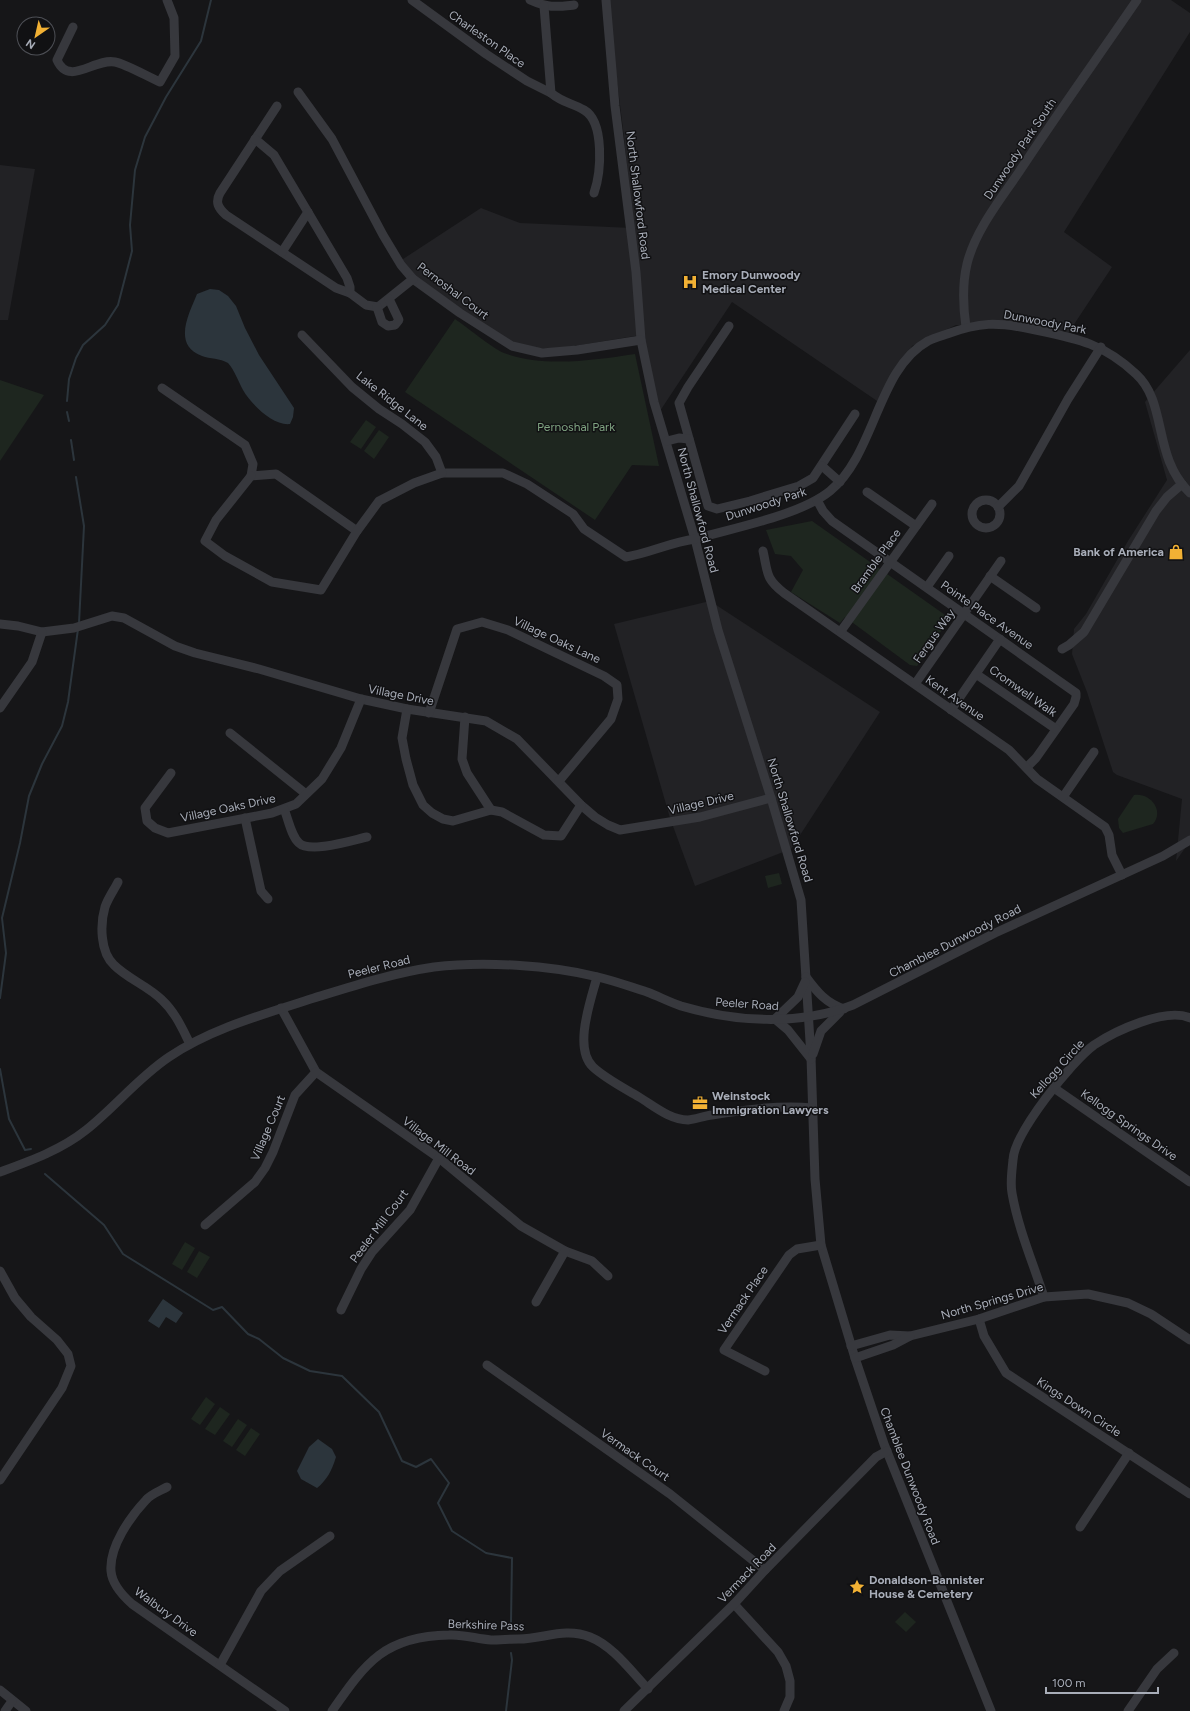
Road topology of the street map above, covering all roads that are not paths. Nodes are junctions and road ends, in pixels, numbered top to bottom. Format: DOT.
graph roads {
  1 [pos="167,0"];
  2 [pos="412,0"];
  3 [pos="530,0"];
  4 [pos="606,0"];
  5 [pos="1137,0"];
  6 [pos="574,5"];
  7 [pos="544,6"];
  8 [pos="73,27"];
  9 [pos="298,92"];
  10 [pos="551,93"];
  11 [pos="277,106"];
  12 [pos="255,139"];
  13 [pos="594,193"];
  14 [pos="308,212"];
  15 [pos="282,252"];
  16 [pos="413,279"];
  17 [pos="350,293"];
  18 [pos="389,299"];
  19 [pos="377,307"];
  20 [pos="729,326"];
  21 [pos="966,327"];
  22 [pos="302,335"];
  23 [pos="641,340"];
  24 [pos="1100,347"];
  25 [pos="162,388"];
  26 [pos="855,414"];
  27 [pos="689,439"];
  28 [pos="667,441"];
  29 [pos="822,466"];
  30 [pos="442,473"];
  31 [pos="251,476"];
  32 [pos="840,482"];
  33 [pos="1182,484"];
  34 [pos="868,492"];
  35 [pos="1190,493"];
  36 [pos="817,500"];
  37 [pos="932,504"];
  38 [pos="998,507"];
  39 [pos="916,526"];
  40 [pos="357,531"];
  41 [pos="695,539"];
  42 [pos="763,551"];
  43 [pos="950,556"];
  44 [pos="1001,561"];
  45 [pos="890,562"];
  46 [pos="990,576"];
  47 [pos="927,587"];
  48 [pos="1036,608"];
  49 [pos="964,614"];
  50 [pos="0,624"];
  51 [pos="841,631"];
  52 [pos="42,632"];
  53 [pos="1000,639"];
  54 [pos="1062,649"];
  55 [pos="976,674"];
  56 [pos="915,684"];
  57 [pos="361,699"];
  58 [pos="0,708"];
  59 [pos="407,709"];
  60 [pos="951,710"];
  61 [pos="429,713"];
  62 [pos="465,717"];
  63 [pos="1056,729"];
  64 [pos="230,733"];
  65 [pos="1092,755"];
  66 [pos="1027,767"];
  67 [pos="171,773"];
  68 [pos="559,781"];
  69 [pos="306,794"];
  70 [pos="1063,797"];
  71 [pos="771,798"];
  72 [pos="580,805"];
  73 [pos="284,809"];
  74 [pos="491,810"];
  75 [pos="245,818"];
  76 [pos="367,837"];
  77 [pos="1190,840"];
  78 [pos="1122,876"];
  79 [pos="118,882"];
  80 [pos="268,899"];
  81 [pos="597,977"];
  82 [pos="806,977"];
  83 [pos="281,1008"];
  84 [pos="844,1009"];
  85 [pos="808,1018"];
  86 [pos="1190,1018"];
  87 [pos="775,1019"];
  88 [pos="190,1044"];
  89 [pos="811,1059"];
  90 [pos="316,1072"];
  91 [pos="1054,1088"];
  92 [pos="812,1108"];
  93 [pos="439,1158"];
  94 [pos="0,1172"];
  95 [pos="1190,1182"];
  96 [pos="205,1225"];
  97 [pos="821,1245"];
  98 [pos="565,1251"];
  99 [pos="0,1271"];
  100 [pos="608,1276"];
  101 [pos="1044,1297"];
  102 [pos="536,1302"];
  103 [pos="341,1310"];
  104 [pos="979,1319"];
  105 [pos="910,1336"];
  106 [pos="1190,1340"];
  107 [pos="851,1346"];
  108 [pos="855,1358"];
  109 [pos="487,1366"];
  110 [pos="765,1371"];
  111 [pos="887,1451"];
  112 [pos="1129,1453"];
  113 [pos="0,1480"];
  114 [pos="167,1487"];
  115 [pos="1190,1494"];
  116 [pos="1080,1527"];
  117 [pos="330,1536"];
  118 [pos="765,1570"];
  119 [pos="734,1604"];
  120 [pos="1174,1653"];
  121 [pos="220,1665"];
  122 [pos="648,1689"];
  123 [pos="0,1690"];
  124 [pos="12,1701"];
  125 [pos="5,1711"];
  126 [pos="26,1711"];
  127 [pos="285,1711"];
  128 [pos="332,1711"];
  129 [pos="624,1711"];
  130 [pos="784,1711"];
  131 [pos="991,1711"];
  132 [pos="1128,1711"];
  1 -- 8 [label="street"];
  2 -- 10 [label="street, Charleston Place"];
  3 -- 7 [label="street"];
  4 -- 23 [label="street, North Shallowford Road"];
  5 -- 21 [label="street, Dunwoody Park South"];
  6 -- 7 [label="street"];
  7 -- 10 [label="street"];
  9 -- 16 [label="street, Pernoshal Court"];
  10 -- 13 [label="street, Charleston Place"];
  11 -- 12 [label="street"];
  12 -- 14 [label="street"];
  12 -- 15 [label="street"];
  14 -- 15 [label="street"];
  14 -- 17 [label="street"];
  15 -- 17 [label="street"];
  16 -- 18 [label="street"];
  16 -- 23 [label="street, Pernoshal Court"];
  17 -- 19 [label="street"];
  18 -- 19 [label="street"];
  18 -- 19 [label="street"];
  20 -- 27 [label="street, Dunwoody Park"];
  21 -- 24 [label="street, Dunwoody Park"];
  21 -- 32 [label="street, Dunwoody Park"];
  22 -- 30 [label="street, Lake Ridge Lane"];
  23 -- 28 [label="street, North Shallowford Road"];
  24 -- 33 [label="street, Dunwoody Park"];
  24 -- 38 [label="street"];
  25 -- 31 [label="street"];
  26 -- 29 [label="street, Dunwoody Park"];
  27 -- 28 [label="street"];
  27 -- 29 [label="street, Dunwoody Park"];
  28 -- 41 [label="street, North Shallowford Road"];
  29 -- 32 [label="street"];
  30 -- 40 [label="street"];
  30 -- 41 [label="street"];
  31 -- 40 [label="street"];
  31 -- 40 [label="street"];
  32 -- 36 [label="street, Dunwoody Park"];
  33 -- 35 [label="street, Dunwoody Park"];
  33 -- 54 [label="street"];
  34 -- 39 [label="street"];
  36 -- 41 [label="street, Dunwoody Park"];
  36 -- 45 [label="street, Pointe Place Avenue"];
  37 -- 39 [label="street, Bramble Place"];
  39 -- 45 [label="street, Bramble Place"];
  41 -- 71 [label="street, North Shallowford Road"];
  42 -- 51 [label="street, Kent Avenue"];
  43 -- 47 [label="street"];
  44 -- 46 [label="street, Fergus Way"];
  45 -- 47 [label="street, Pointe Place Avenue"];
  45 -- 51 [label="street, Bramble Place"];
  46 -- 48 [label="street"];
  46 -- 49 [label="street, Fergus Way"];
  47 -- 49 [label="street, Pointe Place Avenue"];
  49 -- 53 [label="street, Pointe Place Avenue"];
  49 -- 56 [label="street, Fergus Way"];
  50 -- 52 [label="street, Village Drive"];
  51 -- 56 [label="street, Kent Avenue"];
  52 -- 57 [label="street, Village Drive"];
  52 -- 58 [label="street"];
  53 -- 55 [label="street"];
  53 -- 63 [label="street, Pointe Place Avenue"];
  55 -- 60 [label="street"];
  55 -- 63 [label="street, Cromwell Walk"];
  56 -- 60 [label="street, Kent Avenue"];
  57 -- 59 [label="street, Village Drive"];
  57 -- 69 [label="street, Village Oaks Drive"];
  59 -- 61 [label="street, Village Drive"];
  59 -- 74 [label="street"];
  60 -- 66 [label="street, Kent Avenue"];
  61 -- 62 [label="street, Village Drive"];
  61 -- 68 [label="street, Village Oaks Lane"];
  62 -- 68 [label="street, Village Drive"];
  62 -- 74 [label="street"];
  63 -- 66 [label="street, Pointe Place Avenue"];
  64 -- 69 [label="street"];
  65 -- 70 [label="street"];
  66 -- 70 [label="street, Kent Avenue"];
  67 -- 75 [label="street, Village Oaks Drive"];
  68 -- 72 [label="street, Village Drive"];
  69 -- 73 [label="street, Village Oaks Drive"];
  70 -- 78 [label="street, Kent Avenue"];
  71 -- 72 [label="street, Village Drive"];
  71 -- 82 [label="street, North Shallowford Road"];
  72 -- 74 [label="street"];
  73 -- 75 [label="street, Village Oaks Drive"];
  73 -- 76 [label="street"];
  75 -- 80 [label="street"];
  77 -- 78 [label="street, Chamblee Dunwoody Road"];
  78 -- 84 [label="street, Chamblee Dunwoody Road"];
  79 -- 88 [label="street"];
  81 -- 83 [label="street, Peeler Road"];
  81 -- 87 [label="street, Peeler Road"];
  81 -- 92 [label="street"];
  82 -- 84 [label="street"];
  82 -- 85 [label="street, North Shallowford Road"];
  82 -- 87 [label="street"];
  83 -- 88 [label="street, Peeler Road"];
  83 -- 90 [label="street, Village Mill Road"];
  84 -- 85 [label="street, Chamblee Dunwoody Road"];
  84 -- 89 [label="street"];
  85 -- 87 [label="street, Peeler Road"];
  85 -- 89 [label="street"];
  86 -- 91 [label="street, Kellogg Circle"];
  87 -- 89 [label="street"];
  88 -- 94 [label="street, Peeler Road"];
  89 -- 92 [label="street"];
  90 -- 93 [label="street, Village Mill Road"];
  90 -- 96 [label="street, Village Court"];
  91 -- 95 [label="street, Kellogg Springs Drive"];
  91 -- 101 [label="street, Kellogg Circle"];
  92 -- 97 [label="street, Chamblee Dunwoody Road"];
  93 -- 98 [label="street, Village Mill Road"];
  93 -- 103 [label="street, Peeler Mill Court"];
  97 -- 107 [label="street, Chamblee Dunwoody Road"];
  97 -- 110 [label="street, Vermack Place"];
  98 -- 100 [label="street, Village Mill Road"];
  98 -- 102 [label="street"];
  99 -- 113 [label="street"];
  101 -- 104 [label="street, North Springs Drive"];
  101 -- 106 [label="street, North Springs Drive"];
  104 -- 105 [label="street, North Springs Drive"];
  104 -- 112 [label="street, Kings Down Circle"];
  105 -- 107 [label="street, North Springs Drive"];
  105 -- 108 [label="street, North Springs Drive"];
  107 -- 108 [label="street, Chamblee Dunwoody Road"];
  108 -- 111 [label="street, Chamblee Dunwoody Road"];
  109 -- 118 [label="street, Vermack Court"];
  111 -- 118 [label="street, Vermack Road"];
  111 -- 131 [label="street, Chamblee Dunwoody Road"];
  112 -- 115 [label="street, Kings Down Circle"];
  112 -- 116 [label="street"];
  114 -- 121 [label="street, Walbury Drive"];
  117 -- 121 [label="street"];
  118 -- 119 [label="street, Vermack Road"];
  119 -- 122 [label="street, Vermack Road"];
  119 -- 130 [label="street"];
  120 -- 132 [label="street"];
  121 -- 127 [label="street, Walbury Drive"];
  122 -- 128 [label="street, Berkshire Pass"];
  122 -- 129 [label="street, Vermack Road"];
  123 -- 124 [label="street"];
  124 -- 125 [label="street"];
  124 -- 126 [label="street"];
}
